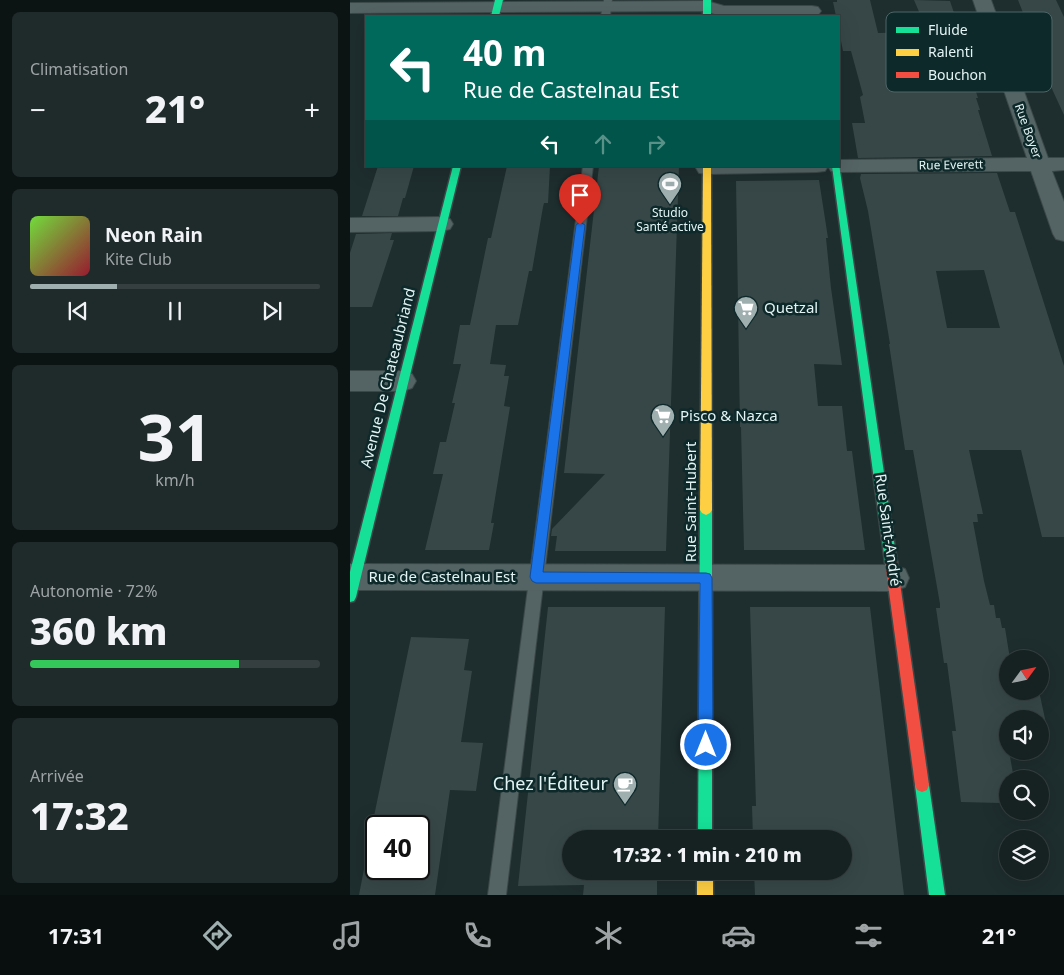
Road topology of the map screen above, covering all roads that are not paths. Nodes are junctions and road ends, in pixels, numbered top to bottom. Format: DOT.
graph roads {
  1 [pos="982,0"];
  2 [pos="497,7"];
  3 [pos="350,8"];
  4 [pos="607,8"];
  5 [pos="707,8"];
  6 [pos="812,9"];
  7 [pos="986,12"];
  8 [pos="1015,92"];
  9 [pos="1040,164"];
  10 [pos="1064,164"];
  11 [pos="840,166"];
  12 [pos="457,167"];
  13 [pos="588,167"];
  14 [pos="707,167"];
  15 [pos="838,167"];
  16 [pos="442,224"];
  17 [pos="350,225"];
  18 [pos="1064,234"];
  19 [pos="350,381"];
  20 [pos="403,381"];
  21 [pos="536,577"];
  22 [pos="706,578"];
  23 [pos="894,578"];
  24 [pos="352,583"];
  25 [pos="705,830"];
  26 [pos="705,880"];
  27 [pos="497,895"];
  28 [pos="705,895"];
  29 [pos="937,895"];
  1 -- 7 [label="street, Rue Boyer"];
  2 -- 3 [label="street"];
  2 -- 4 [label="street"];
  4 -- 5 [label="street"];
  5 -- 6 [label="street"];
  8 -- 9 [label="street, Rue Boyer"];
  9 -- 10 [label="street, Rue Everett"];
  9 -- 11 [label="street, Rue Everett"];
  9 -- 18 [label="street, Rue Boyer"];
  12 -- 16 [label="street, Avenue De Chateaubriand"];
  13 -- 21 [label="lane"];
  14 -- 22 [label="street, Rue Saint-Hubert"];
  15 -- 23 [label="street, Rue Saint-André"];
  16 -- 17 [label="street"];
  16 -- 20 [label="street, Avenue De Chateaubriand"];
  19 -- 20 [label="street"];
  20 -- 24 [label="street, Avenue De Chateaubriand"];
  21 -- 22 [label="street, Rue de Castelnau Est"];
  21 -- 24 [label="street, Rue de Castelnau Est"];
  21 -- 27 [label="lane"];
  22 -- 23 [label="street, Rue de Castelnau Est"];
  22 -- 25 [label="street, Rue Saint-Hubert"];
  23 -- 29 [label="street, Rue Saint-André"];
  26 -- 28 [label="street"];
}
